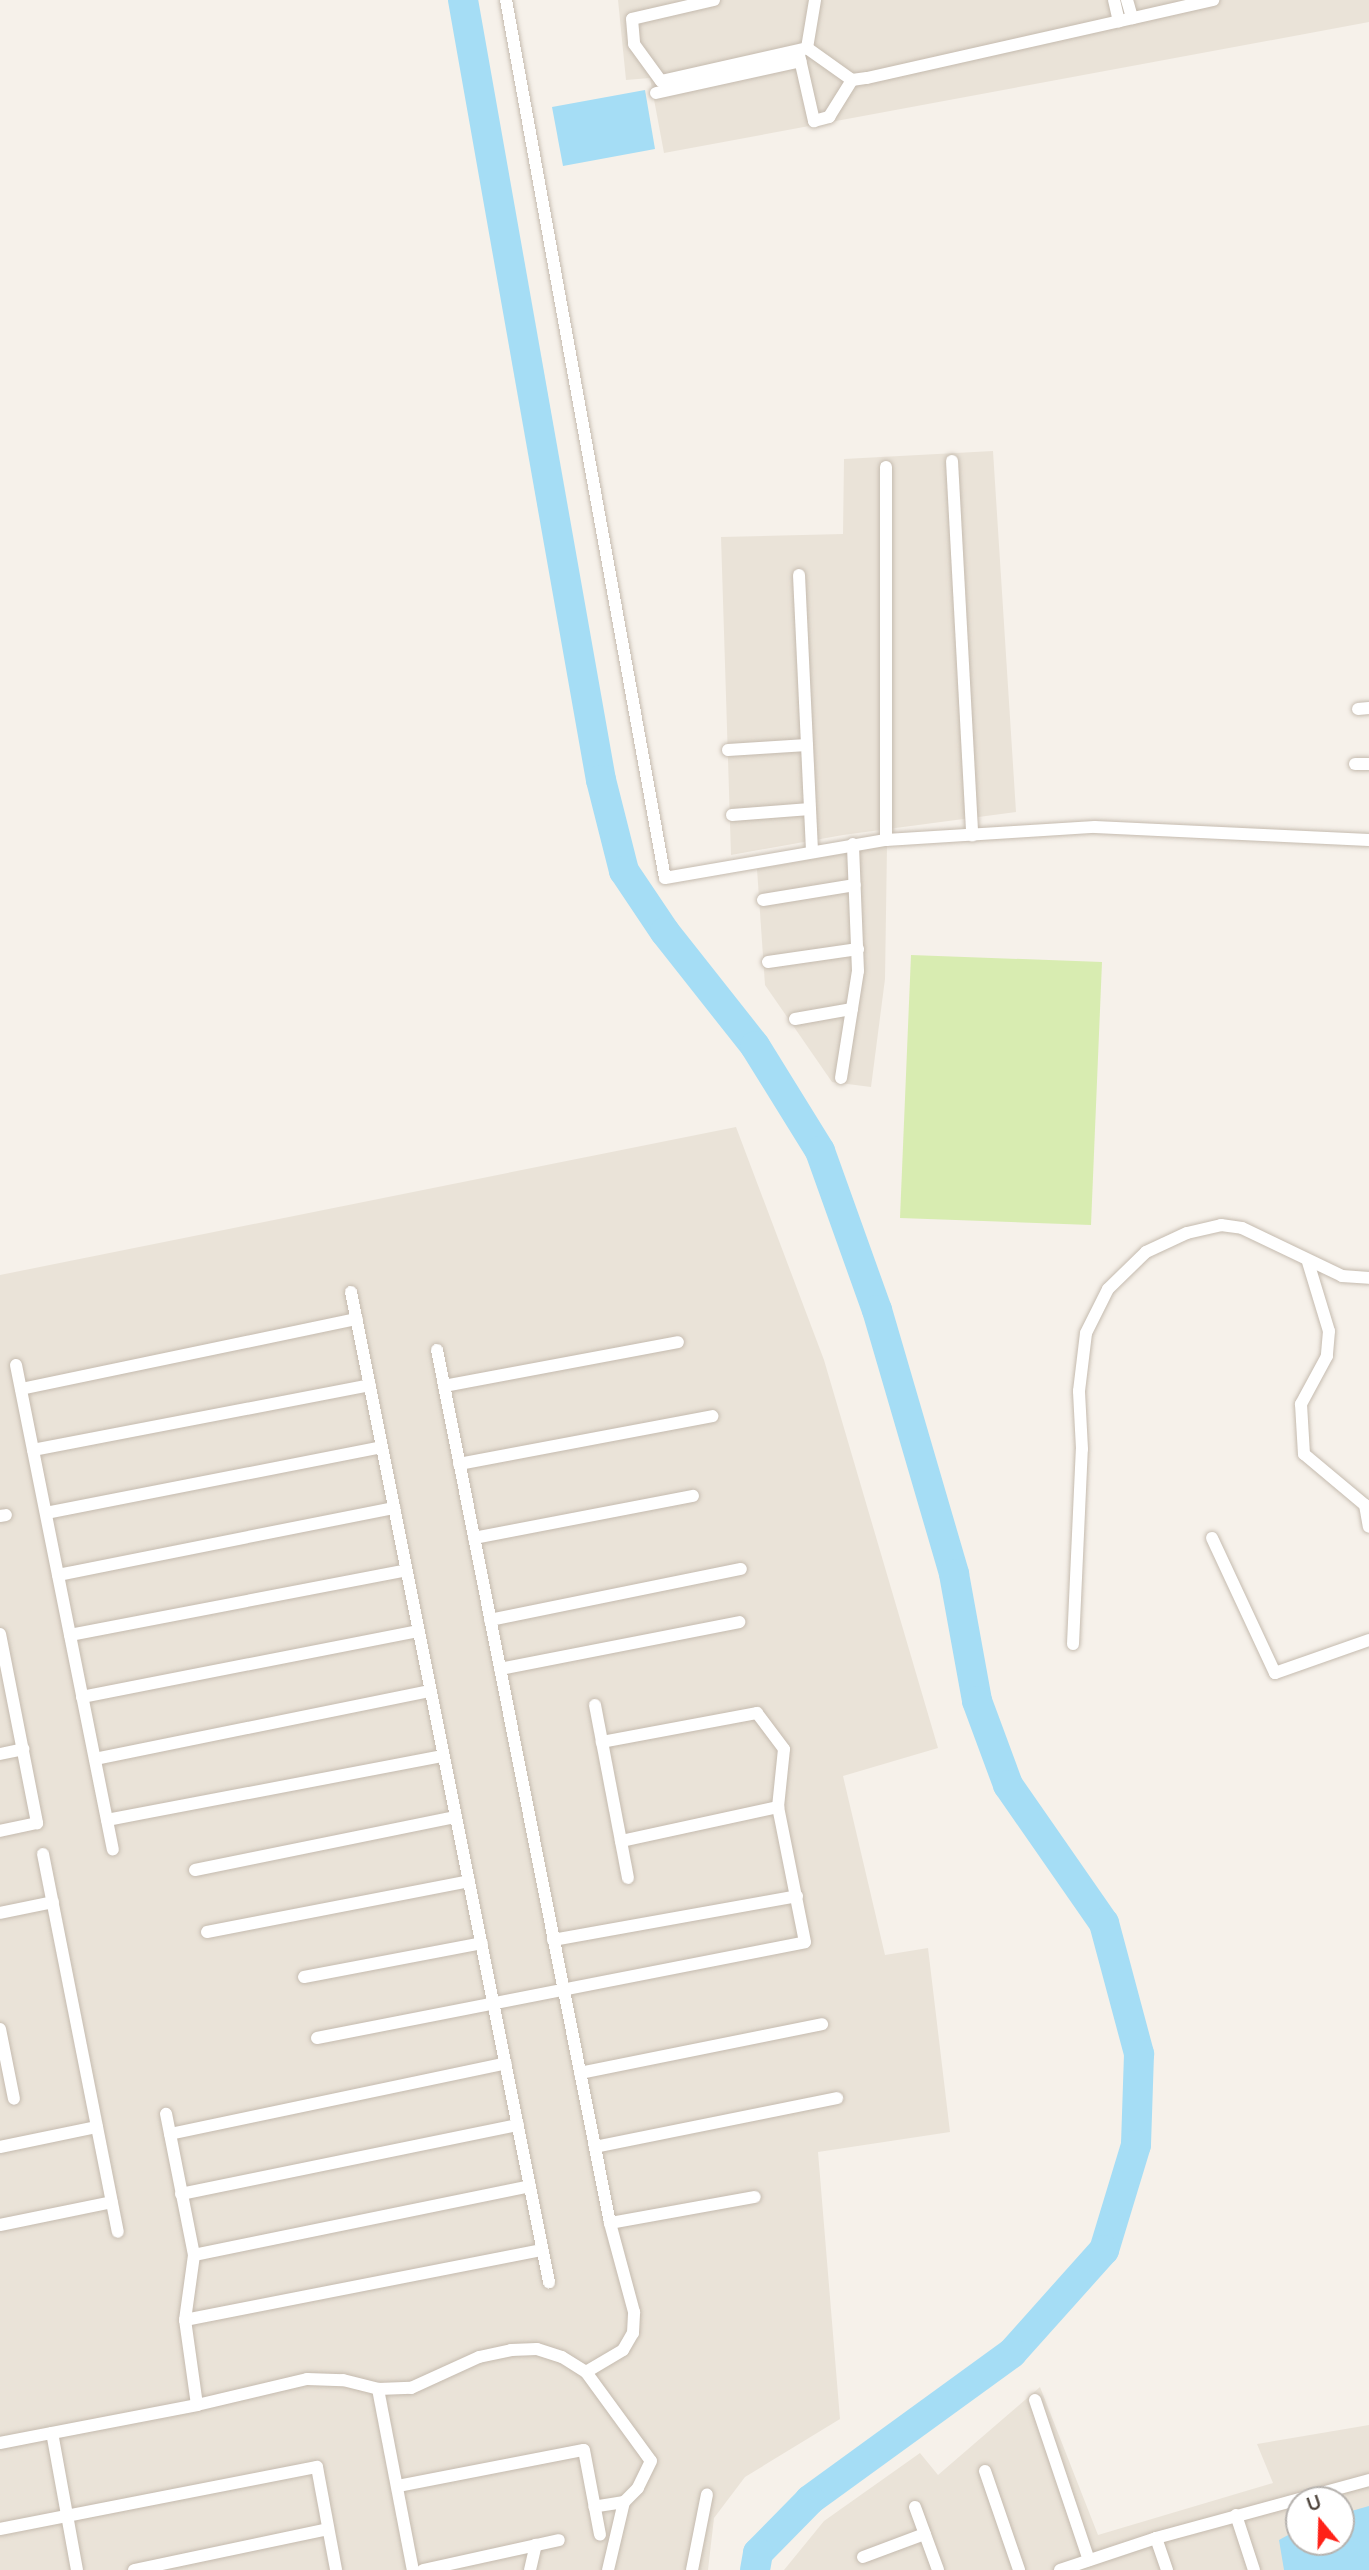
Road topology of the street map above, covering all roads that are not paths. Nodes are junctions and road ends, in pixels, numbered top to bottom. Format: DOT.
graph roads {
  1 [pos="506,0"];
  2 [pos="714,0"];
  3 [pos="816,0"];
  4 [pos="1114,0"];
  5 [pos="1128,0"];
  6 [pos="1213,0"];
  7 [pos="1126,20"];
  8 [pos="802,53"];
  9 [pos="852,80"];
  10 [pos="656,93"];
  11 [pos="952,461"];
  12 [pos="886,467"];
  13 [pos="799,575"];
  14 [pos="807,745"];
  15 [pos="728,750"];
  16 [pos="1355,764"];
  17 [pos="1369,764"];
  18 [pos="810,810"];
  19 [pos="732,815"];
  20 [pos="972,835"];
  21 [pos="886,840"];
  22 [pos="1369,840"];
  23 [pos="853,844"];
  24 [pos="812,852"];
  25 [pos="855,885"];
  26 [pos="763,900"];
  27 [pos="858,949"];
  28 [pos="768,962"];
  29 [pos="852,1009"];
  30 [pos="795,1019"];
  31 [pos="841,1078"];
  32 [pos="1308,1262"];
  33 [pos="1369,1278"];
  34 [pos="351,1292"];
  35 [pos="357,1319"];
  36 [pos="678,1342"];
  37 [pos="437,1350"];
  38 [pos="16,1365"];
  39 [pos="370,1385"];
  40 [pos="444,1386"];
  41 [pos="21,1389"];
  42 [pos="712,1416"];
  43 [pos="382,1447"];
  44 [pos="33,1450"];
  45 [pos="459,1464"];
  46 [pos="693,1496"];
  47 [pos="394,1508"];
  48 [pos="46,1513"];
  49 [pos="1369,1527"];
  50 [pos="474,1538"];
  51 [pos="1212,1538"];
  52 [pos="741,1569"];
  53 [pos="406,1570"];
  54 [pos="58,1575"];
  55 [pos="490,1620"];
  56 [pos="739,1622"];
  57 [pos="418,1631"];
  58 [pos="0,1634"];
  59 [pos="70,1635"];
  60 [pos="1369,1640"];
  61 [pos="1073,1644"];
  62 [pos="500,1669"];
  63 [pos="4,1675"];
  64 [pos="430,1691"];
  65 [pos="82,1697"];
  66 [pos="595,1705"];
  67 [pos="602,1742"];
  68 [pos="23,1749"];
  69 [pos="0,1754"];
  70 [pos="443,1756"];
  71 [pos="95,1759"];
  72 [pos="778,1807"];
  73 [pos="456,1817"];
  74 [pos="107,1820"];
  75 [pos="0,1831"];
  76 [pos="621,1840"];
  77 [pos="113,1849"];
  78 [pos="43,1854"];
  79 [pos="195,1870"];
  80 [pos="628,1878"];
  81 [pos="469,1881"];
  82 [pos="797,1896"];
  83 [pos="53,1902"];
  84 [pos="0,1913"];
  85 [pos="207,1932"];
  86 [pos="554,1940"];
  87 [pos="482,1943"];
  88 [pos="304,1977"];
  89 [pos="563,1990"];
  90 [pos="494,2003"];
  91 [pos="822,2025"];
  92 [pos="0,2029"];
  93 [pos="317,2038"];
  94 [pos="506,2063"];
  95 [pos="4,2067"];
  96 [pos="580,2073"];
  97 [pos="837,2098"];
  98 [pos="14,2099"];
  99 [pos="166,2114"];
  100 [pos="518,2124"];
  101 [pos="97,2127"];
  102 [pos="170,2134"];
  103 [pos="0,2147"];
  104 [pos="595,2147"];
  105 [pos="530,2186"];
  106 [pos="181,2194"];
  107 [pos="755,2197"];
  108 [pos="112,2202"];
  109 [pos="610,2223"];
  110 [pos="0,2225"];
  111 [pos="118,2232"];
  112 [pos="542,2249"];
  113 [pos="194,2255"];
  114 [pos="549,2282"];
  115 [pos="185,2320"];
  116 [pos="586,2372"];
  117 [pos="378,2389"];
  118 [pos="1035,2400"];
  119 [pos="197,2405"];
  120 [pos="52,2433"];
  121 [pos="0,2443"];
  122 [pos="985,2471"];
  123 [pos="1369,2480"];
  124 [pos="398,2486"];
  125 [pos="707,2494"];
  126 [pos="624,2502"];
  127 [pos="594,2507"];
  128 [pos="915,2507"];
  129 [pos="1236,2515"];
  130 [pos="66,2518"];
  131 [pos="0,2529"];
  132 [pos="328,2529"];
  133 [pos="925,2534"];
  134 [pos="600,2535"];
  135 [pos="1156,2538"];
  136 [pos="559,2540"];
  137 [pos="536,2545"];
  138 [pos="491,2555"];
  139 [pos="863,2557"];
  140 [pos="1089,2560"];
  141 [pos="141,2569"];
  142 [pos="77,2570"];
  143 [pos="336,2570"];
  144 [pos="413,2570"];
  145 [pos="423,2570"];
  146 [pos="494,2570"];
  147 [pos="530,2570"];
  148 [pos="608,2570"];
  149 [pos="692,2570"];
  150 [pos="938,2570"];
  151 [pos="1019,2570"];
  152 [pos="1060,2570"];
  153 [pos="1167,2570"];
  154 [pos="1254,2570"];
  1 -- 24 [label="street"];
  2 -- 8 [label="street"];
  3 -- 8 [label="street"];
  4 -- 7 [label="street"];
  5 -- 7 [label="street"];
  6 -- 7 [label="street"];
  7 -- 9 [label="street"];
  8 -- 9 [label="street"];
  8 -- 9 [label="street"];
  8 -- 10 [label="street"];
  11 -- 20 [label="street"];
  12 -- 21 [label="street"];
  13 -- 14 [label="street"];
  14 -- 15 [label="street"];
  14 -- 18 [label="street"];
  16 -- 17 [label="street"];
  18 -- 19 [label="street"];
  18 -- 24 [label="street"];
  20 -- 21 [label="street"];
  20 -- 22 [label="street"];
  21 -- 23 [label="street"];
  23 -- 24 [label="street"];
  23 -- 25 [label="street"];
  25 -- 26 [label="street"];
  25 -- 27 [label="street"];
  27 -- 28 [label="street"];
  27 -- 29 [label="street"];
  29 -- 30 [label="street"];
  29 -- 31 [label="street"];
  32 -- 33 [label="street"];
  32 -- 49 [label="street"];
  32 -- 61 [label="street"];
  34 -- 35 [label="street"];
  35 -- 39 [label="street"];
  35 -- 41 [label="street"];
  36 -- 40 [label="street"];
  37 -- 40 [label="street"];
  38 -- 41 [label="street"];
  39 -- 43 [label="street"];
  39 -- 44 [label="street"];
  40 -- 45 [label="street"];
  41 -- 44 [label="street"];
  42 -- 45 [label="street"];
  43 -- 47 [label="street"];
  43 -- 48 [label="street"];
  44 -- 48 [label="street"];
  45 -- 50 [label="street"];
  46 -- 50 [label="street"];
  47 -- 53 [label="street"];
  47 -- 54 [label="street"];
  48 -- 54 [label="street"];
  50 -- 55 [label="street"];
  51 -- 60 [label="street"];
  52 -- 55 [label="street"];
  53 -- 57 [label="street"];
  53 -- 59 [label="street"];
  54 -- 59 [label="street"];
  55 -- 62 [label="street"];
  56 -- 62 [label="street"];
  57 -- 64 [label="street"];
  57 -- 65 [label="street"];
  58 -- 63 [label="street"];
  59 -- 65 [label="street"];
  62 -- 86 [label="street"];
  63 -- 68 [label="street"];
  64 -- 70 [label="street"];
  64 -- 71 [label="street"];
  65 -- 71 [label="street"];
  66 -- 67 [label="street"];
  67 -- 72 [label="street"];
  67 -- 76 [label="street"];
  68 -- 69 [label="street"];
  68 -- 75 [label="street"];
  70 -- 73 [label="street"];
  70 -- 74 [label="street"];
  71 -- 74 [label="street"];
  72 -- 76 [label="street"];
  72 -- 82 [label="street"];
  73 -- 79 [label="street"];
  73 -- 81 [label="street"];
  74 -- 77 [label="street"];
  76 -- 80 [label="street"];
  78 -- 83 [label="street"];
  81 -- 85 [label="street"];
  81 -- 87 [label="street"];
  82 -- 86 [label="street"];
  82 -- 89 [label="street"];
  83 -- 84 [label="street"];
  83 -- 101 [label="street"];
  86 -- 89 [label="street"];
  87 -- 88 [label="street"];
  87 -- 90 [label="street"];
  89 -- 90 [label="street"];
  89 -- 96 [label="street"];
  90 -- 93 [label="street"];
  90 -- 94 [label="street"];
  91 -- 96 [label="street"];
  92 -- 95 [label="street"];
  94 -- 100 [label="street"];
  94 -- 102 [label="street"];
  95 -- 98 [label="street"];
  96 -- 104 [label="street"];
  97 -- 104 [label="street"];
  99 -- 102 [label="street"];
  100 -- 105 [label="street"];
  100 -- 106 [label="street"];
  101 -- 103 [label="street"];
  101 -- 108 [label="street"];
  102 -- 106 [label="street"];
  104 -- 109 [label="street"];
  105 -- 112 [label="street"];
  105 -- 113 [label="street"];
  106 -- 113 [label="street"];
  107 -- 109 [label="street"];
  108 -- 110 [label="street"];
  108 -- 111 [label="street"];
  109 -- 116 [label="street"];
  112 -- 114 [label="street"];
  112 -- 115 [label="street"];
  113 -- 115 [label="street"];
  115 -- 119 [label="street"];
  116 -- 117 [label="street"];
  116 -- 126 [label="street"];
  117 -- 119 [label="street"];
  117 -- 124 [label="street"];
  118 -- 140 [label="street"];
  119 -- 120 [label="street"];
  120 -- 121 [label="street"];
  120 -- 130 [label="street"];
  122 -- 151 [label="street"];
  123 -- 129 [label="street"];
  124 -- 127 [label="street"];
  124 -- 144 [label="street"];
  125 -- 149 [label="street"];
  126 -- 127 [label="street"];
  126 -- 148 [label="street"];
  127 -- 134 [label="street"];
  128 -- 133 [label="street"];
  129 -- 135 [label="street"];
  129 -- 154 [label="street"];
  130 -- 131 [label="street"];
  130 -- 132 [label="street"];
  130 -- 142 [label="street"];
  132 -- 141 [label="street"];
  132 -- 143 [label="street"];
  133 -- 139 [label="street"];
  133 -- 150 [label="street"];
  135 -- 140 [label="street"];
  135 -- 153 [label="street"];
  136 -- 137 [label="street"];
  137 -- 138 [label="street"];
  137 -- 147 [label="street"];
  138 -- 145 [label="street"];
  138 -- 146 [label="street"];
  140 -- 152 [label="street"];
}
